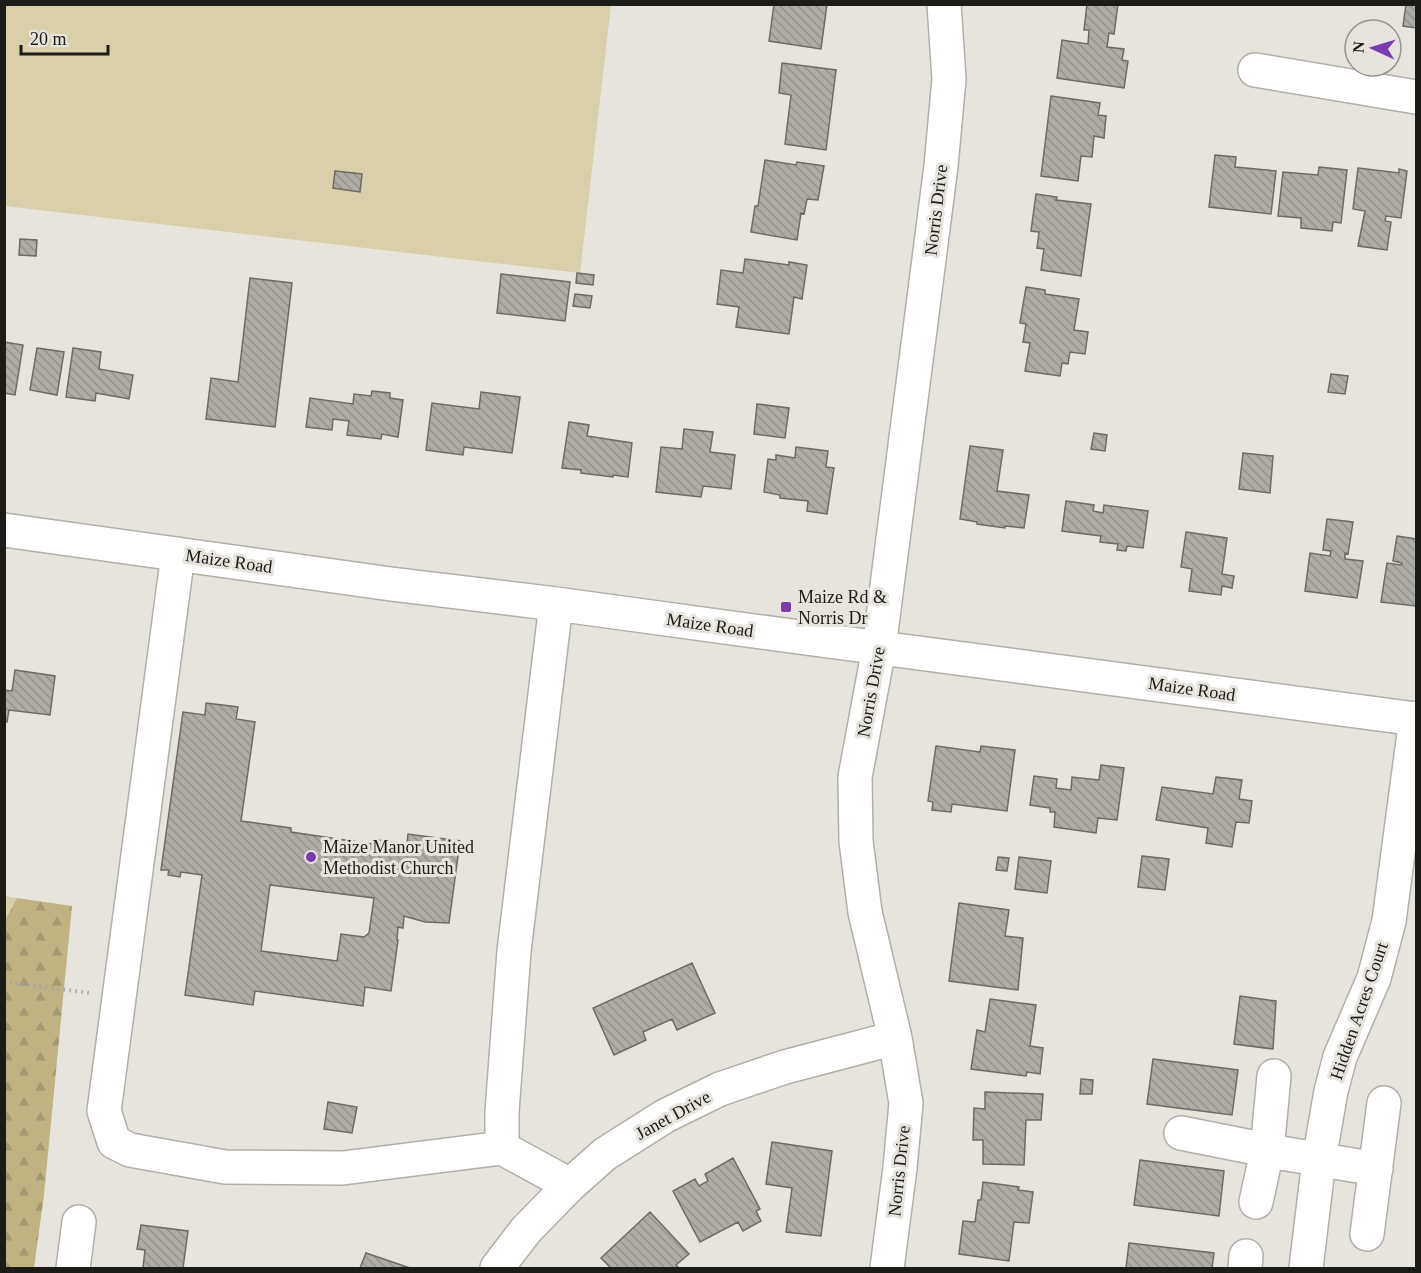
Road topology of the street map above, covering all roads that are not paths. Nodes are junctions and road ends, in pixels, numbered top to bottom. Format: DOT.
graph roads {
  1 [pos="944,4"];
  2 [pos="1255,70"];
  3 [pos="1416,97"];
  4 [pos="4,530"];
  5 [pos="178,554"];
  6 [pos="556,604"];
  7 [pos="879,648"];
  8 [pos="1416,718"];
  9 [pos="895,1038"];
  10 [pos="1274,1076"];
  11 [pos="1384,1103"];
  12 [pos="1181,1133"];
  13 [pos="502,1148"];
  14 [pos="1267,1151"];
  15 [pos="1319,1160"];
  16 [pos="1376,1168"];
  17 [pos="570,1185"];
  18 [pos="1256,1202"];
  19 [pos="79,1222"];
  20 [pos="1366,1234"];
  21 [pos="73,1269"];
  22 [pos="497,1269"];
  23 [pos="887,1269"];
  24 [pos="1306,1269"];
  1 -- 7 [label="street, Norris Drive"];
  2 -- 3 [label="street"];
  4 -- 5 [label="street, Maize Road"];
  5 -- 6 [label="street, Maize Road"];
  5 -- 13 [label="street"];
  6 -- 7 [label="street, Maize Road"];
  6 -- 13 [label="street"];
  7 -- 8 [label="street, Maize Road"];
  7 -- 9 [label="street, Norris Drive"];
  8 -- 15 [label="street, Hidden Acres Court"];
  9 -- 17 [label="street, Janet Drive"];
  9 -- 23 [label="street, Norris Drive"];
  10 -- 14 [label="street"];
  11 -- 16 [label="street"];
  12 -- 14 [label="street"];
  13 -- 17 [label="street"];
  14 -- 15 [label="street"];
  14 -- 18 [label="street"];
  15 -- 16 [label="street"];
  15 -- 24 [label="street, Hidden Acres Court"];
  16 -- 20 [label="street"];
  17 -- 22 [label="street, Janet Drive"];
  19 -- 21 [label="street"];
}
